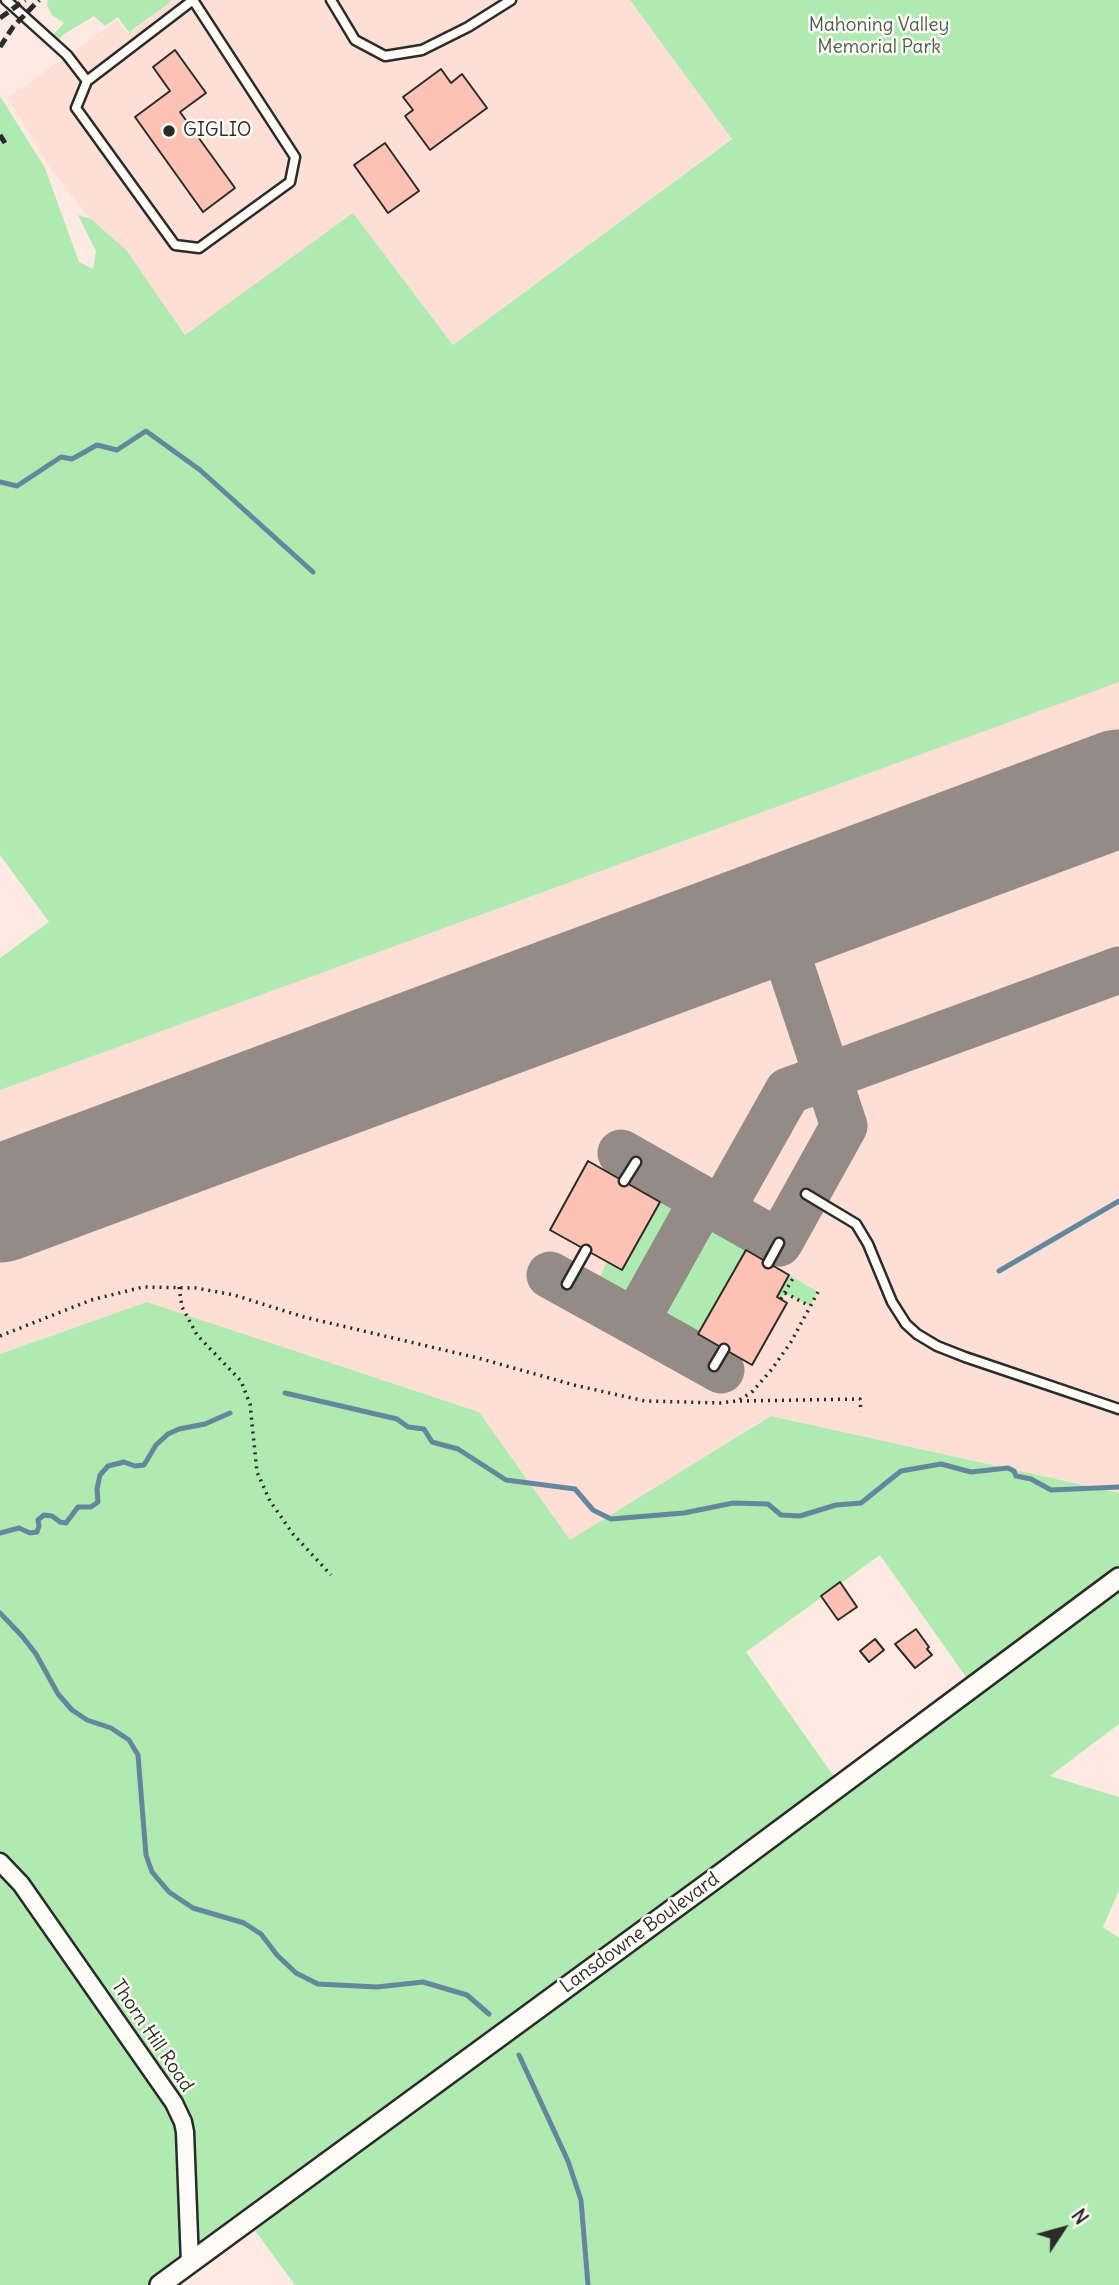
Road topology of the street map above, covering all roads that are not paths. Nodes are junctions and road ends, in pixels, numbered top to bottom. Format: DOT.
graph roads {
  1 [pos="6,0"];
  2 [pos="193,0"];
  3 [pos="331,0"];
  4 [pos="511,0"];
  5 [pos="87,82"];
  6 [pos="636,1162"];
  7 [pos="624,1181"];
  8 [pos="806,1194"];
  9 [pos="779,1243"];
  10 [pos="586,1250"];
  11 [pos="768,1263"];
  12 [pos="567,1284"];
  13 [pos="724,1349"];
  14 [pos="714,1366"];
  15 [pos="1119,1409"];
  16 [pos="1119,1578"];
  17 [pos="0,1862"];
  18 [pos="190,2263"];
  19 [pos="160,2285"];
  1 -- 5 [label="lane"];
  2 -- 5 [label="lane"];
  2 -- 5 [label="lane"];
  3 -- 4 [label="lane"];
  6 -- 7 [label="lane"];
  8 -- 15 [label="lane"];
  9 -- 11 [label="lane"];
  10 -- 12 [label="lane"];
  13 -- 14 [label="lane"];
  16 -- 18 [label="street, Lansdowne Boulevard"];
  17 -- 18 [label="street, Thorn Hill Road"];
  18 -- 19 [label="street, Lansdowne Boulevard"];
}
